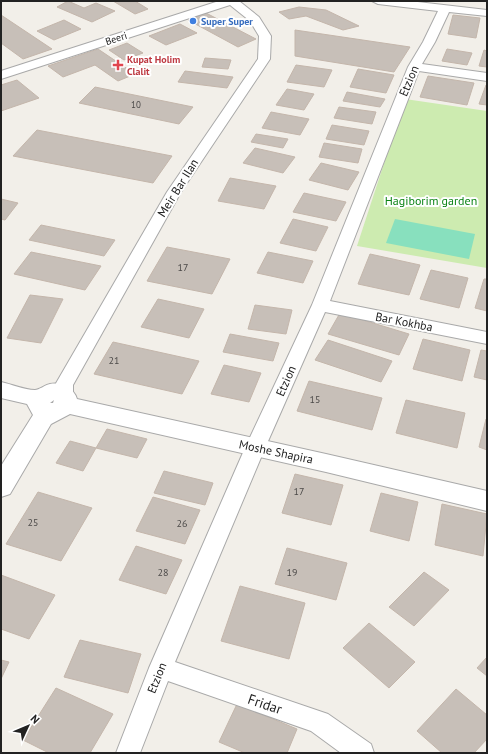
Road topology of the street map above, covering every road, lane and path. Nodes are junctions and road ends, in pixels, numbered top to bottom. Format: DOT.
graph roads {
  1 [pos="231,1"];
  2 [pos="378,1"];
  3 [pos="445,9"];
  4 [pos="487,13"];
  5 [pos="414,67"];
  6 [pos="1,75"];
  7 [pos="487,77"];
  8 [pos="320,305"];
  9 [pos="487,338"];
  10 [pos="1,390"];
  11 [pos="53,402"];
  12 [pos="255,448"];
  13 [pos="1,487"];
  14 [pos="487,501"];
  15 [pos="161,668"];
  16 [pos="128,753"];
  17 [pos="362,753"];
  1 -- 6 [label="street, Beeri"];
  1 -- 11 [label="street, Meir Bar Ilan"];
  2 -- 3 [label="street"];
  3 -- 4 [label="street"];
  3 -- 5 [label="street, Etzion"];
  5 -- 7 [label="street"];
  5 -- 8 [label="street, Etzion"];
  8 -- 9 [label="street, Bar Kokhba"];
  8 -- 12 [label="street, Etzion"];
  10 -- 11 [label="street, Moshe Shapira"];
  11 -- 12 [label="street, Moshe Shapira"];
  11 -- 13 [label="street, Meir Bar Ilan"];
  12 -- 14 [label="street, Moshe Shapira"];
  12 -- 15 [label="street, Etzion"];
  15 -- 16 [label="street, Etzion"];
  15 -- 17 [label="street, Fridar"];
}
